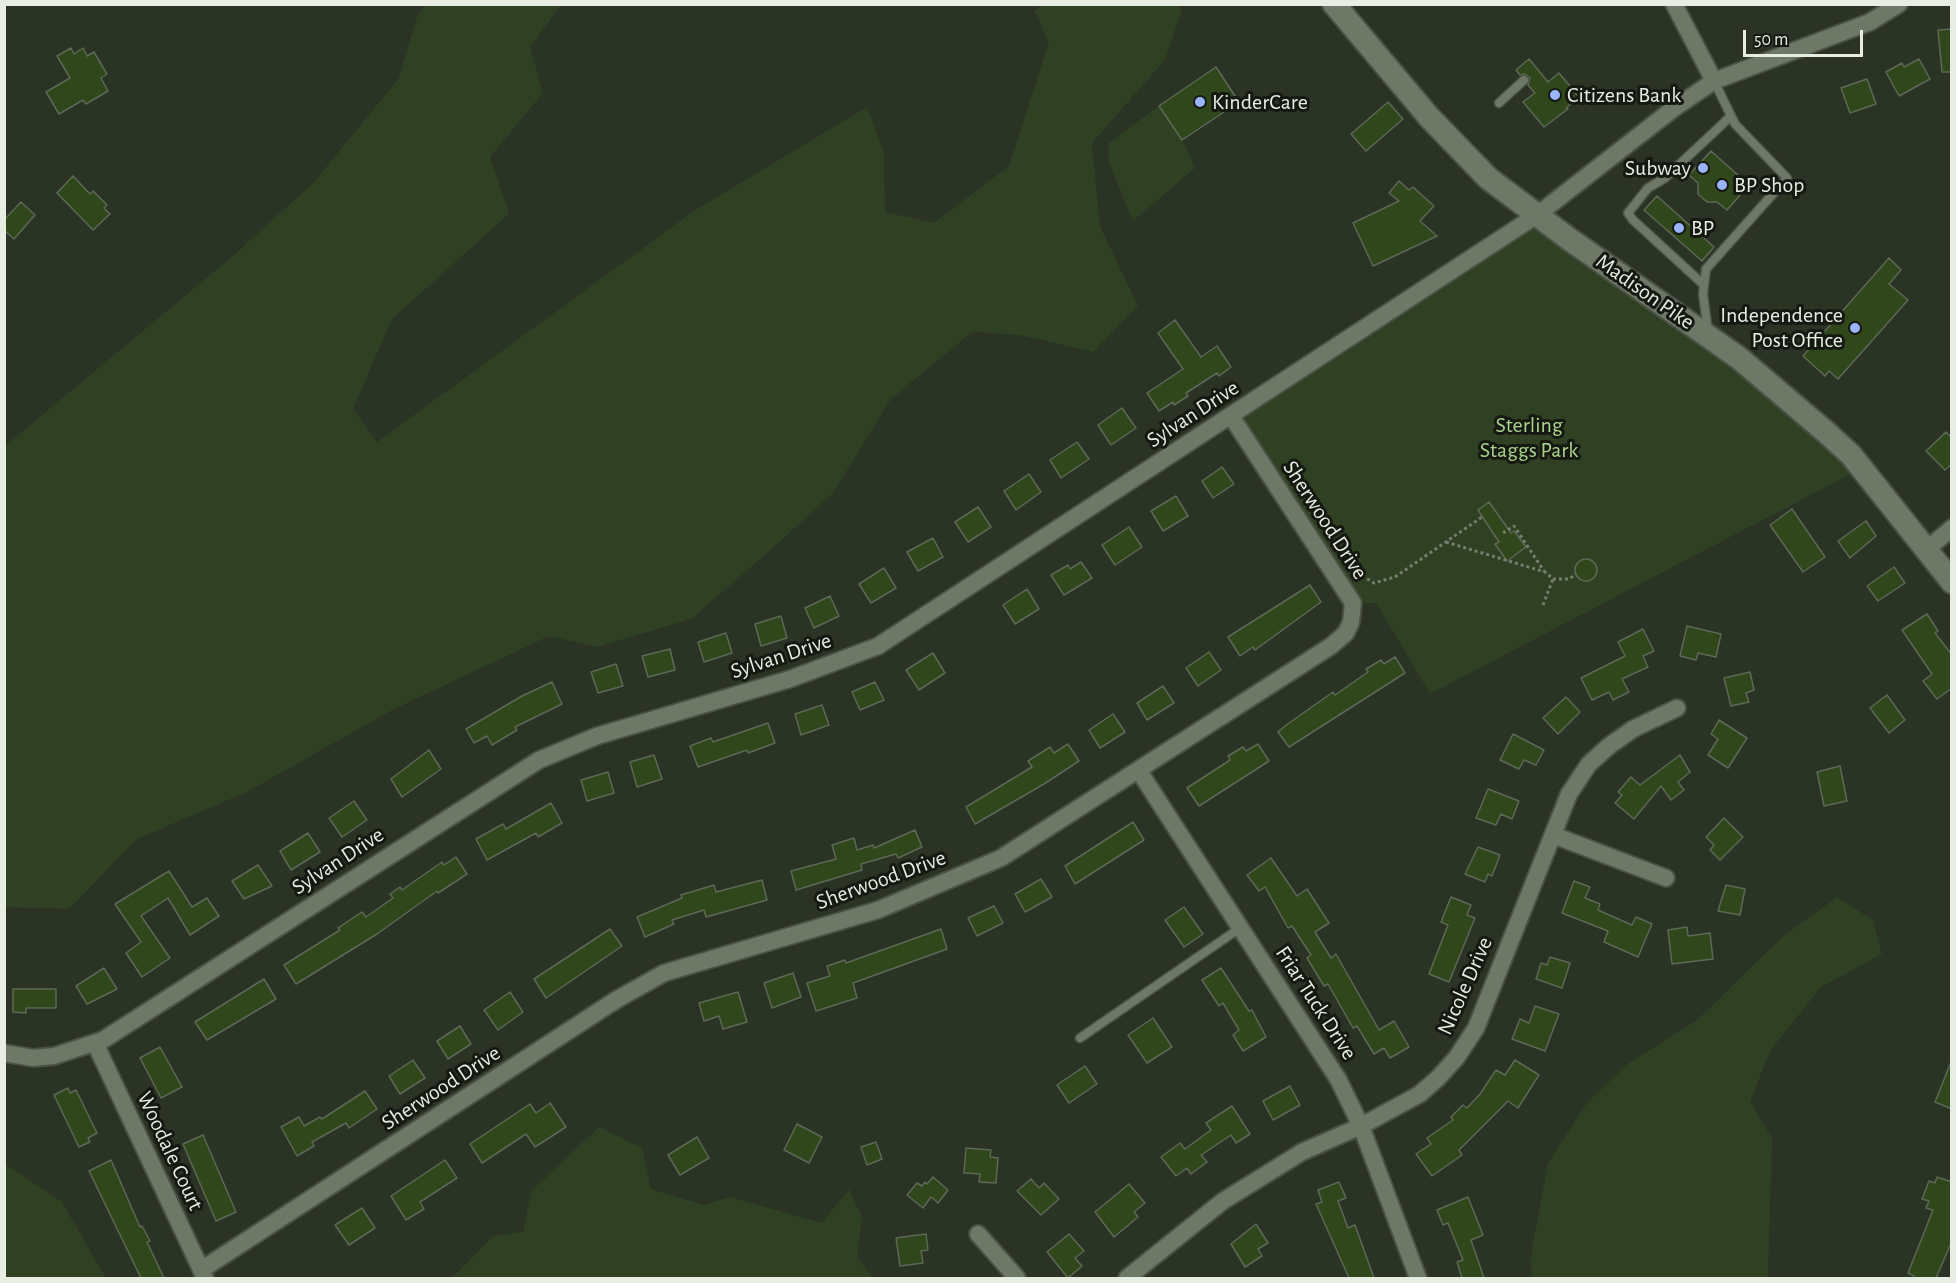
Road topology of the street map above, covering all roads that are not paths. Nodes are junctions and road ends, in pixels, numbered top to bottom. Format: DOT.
graph roads {
  1 [pos="1334,4"];
  2 [pos="1674,4"];
  3 [pos="1899,4"];
  4 [pos="1524,80"];
  5 [pos="1714,81"];
  6 [pos="1499,103"];
  7 [pos="1731,116"];
  8 [pos="1537,215"];
  9 [pos="1704,285"];
  10 [pos="1708,336"];
  11 [pos="1231,416"];
  12 [pos="1952,528"];
  13 [pos="1926,550"];
  14 [pos="1952,582"];
  15 [pos="1677,708"];
  16 [pos="1139,771"];
  17 [pos="1553,835"];
  18 [pos="1666,878"];
  19 [pos="1240,928"];
  20 [pos="1080,1038"];
  21 [pos="94,1043"];
  22 [pos="4,1053"];
  23 [pos="1361,1126"];
  24 [pos="978,1234"];
  25 [pos="203,1274"];
  26 [pos="1017,1278"];
  27 [pos="1127,1278"];
  28 [pos="1418,1278"];
  1 -- 8 [label="main road, Madison Pike"];
  2 -- 5 [label="street"];
  3 -- 5 [label="street, Sylvan Drive"];
  4 -- 6 [label="lane"];
  5 -- 7 [label="lane"];
  5 -- 8 [label="street, Sylvan Drive"];
  7 -- 9 [label="lane"];
  7 -- 9 [label="lane"];
  8 -- 10 [label="main road, Madison Pike"];
  8 -- 11 [label="street, Sylvan Drive"];
  9 -- 10 [label="lane"];
  10 -- 13 [label="main road, Madison Pike"];
  11 -- 16 [label="street, Sherwood Drive"];
  11 -- 21 [label="street, Sylvan Drive"];
  12 -- 13 [label="street"];
  13 -- 14 [label="main road, Madison Pike"];
  15 -- 17 [label="street, Nicole Drive"];
  16 -- 19 [label="street, Friar Tuck Drive"];
  16 -- 25 [label="street, Sherwood Drive"];
  17 -- 18 [label="street"];
  17 -- 23 [label="street, Nicole Drive"];
  19 -- 20 [label="lane"];
  19 -- 23 [label="street, Friar Tuck Drive"];
  21 -- 22 [label="street, Sylvan Drive"];
  21 -- 25 [label="street, Woodale Court"];
  23 -- 27 [label="street, Nicole Drive"];
  23 -- 28 [label="street, Friar Tuck Drive"];
  24 -- 26 [label="street"];
}
